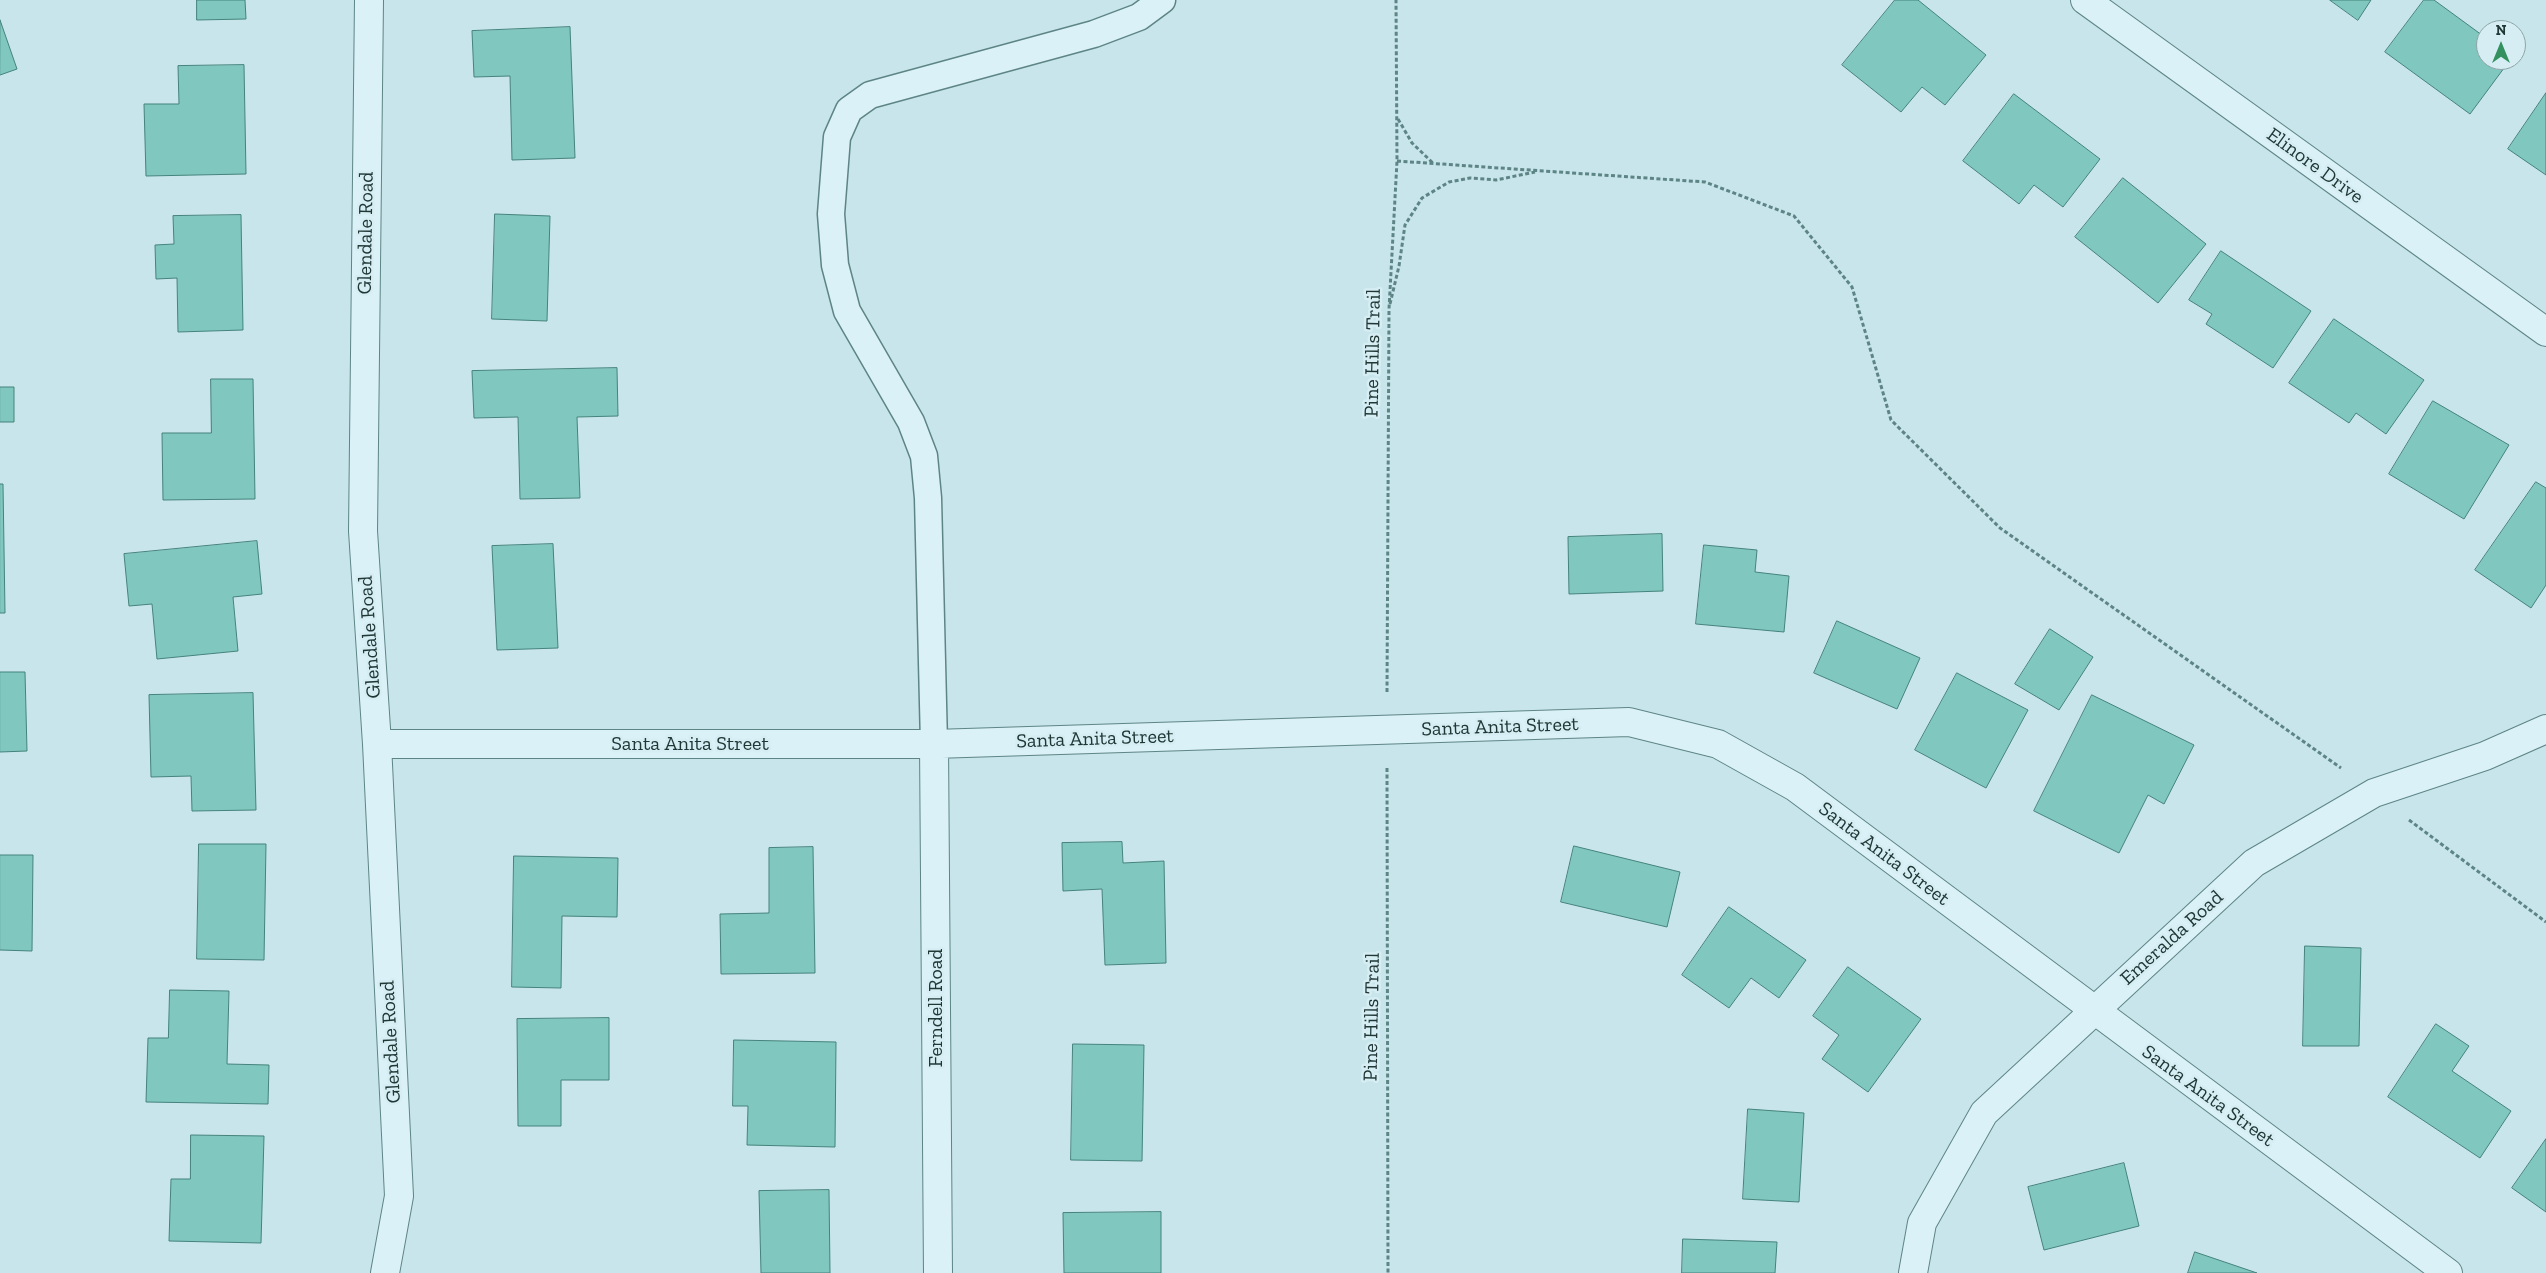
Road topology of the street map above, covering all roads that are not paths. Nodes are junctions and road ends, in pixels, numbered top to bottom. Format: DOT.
graph roads {
  1 [pos="369,0"];
  2 [pos="1162,0"];
  3 [pos="2084,0"];
  4 [pos="2546,332"];
  5 [pos="2546,729"];
  6 [pos="377,744"];
  7 [pos="934,744"];
  8 [pos="2093,1010"];
  9 [pos="385,1273"];
  10 [pos="938,1273"];
  11 [pos="1912,1273"];
  12 [pos="2448,1273"];
  1 -- 6 [label="street, Glendale Road"];
  2 -- 7 [label="lane"];
  3 -- 4 [label="street, Elinore Drive"];
  5 -- 8 [label="street, Emeralda Road"];
  6 -- 7 [label="street, Santa Anita Street"];
  6 -- 9 [label="street, Glendale Road"];
  7 -- 8 [label="street, Santa Anita Street"];
  7 -- 10 [label="street, Ferndell Road"];
  8 -- 11 [label="street, Emeralda Road"];
  8 -- 12 [label="street, Santa Anita Street"];
}
